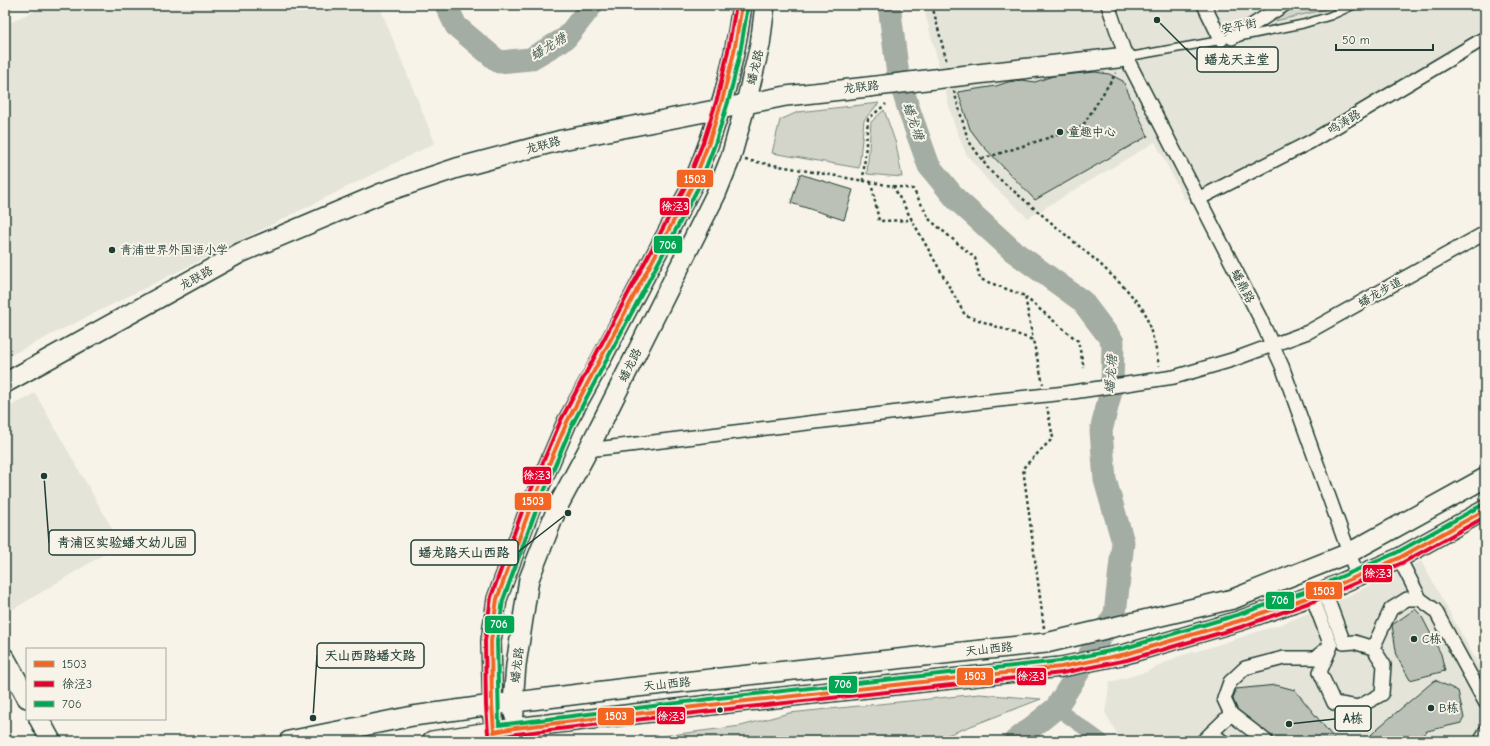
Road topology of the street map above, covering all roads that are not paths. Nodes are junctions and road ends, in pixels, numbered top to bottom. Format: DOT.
graph roads {
  1 [pos="742,5"];
  2 [pos="765,5"];
  3 [pos="1108,5"];
  4 [pos="1204,5"];
  5 [pos="1284,5"];
  6 [pos="1354,5"];
  7 [pos="1267,10"];
  8 [pos="1485,38"];
  9 [pos="1227,39"];
  10 [pos="1126,57"];
  11 [pos="746,103"];
  12 [pos="721,108"];
  13 [pos="1198,199"];
  14 [pos="1485,233"];
  15 [pos="1272,346"];
  16 [pos="5,383"];
  17 [pos="588,450"];
  18 [pos="1485,478"];
  19 [pos="1485,510"];
  20 [pos="1349,553"];
  21 [pos="1399,558"];
  22 [pos="1357,575"];
  23 [pos="1318,593"];
  24 [pos="1420,599"];
  25 [pos="1344,643"];
  26 [pos="1331,646"];
  27 [pos="1373,648"];
  28 [pos="5,658"];
  29 [pos="26,696"];
  30 [pos="513,702"];
  31 [pos="1485,702"];
  32 [pos="492,705"];
  33 [pos="1231,714"];
  34 [pos="40,720"];
  35 [pos="1485,732"];
  36 [pos="515,735"];
  37 [pos="494,736"];
  38 [pos="1207,737"];
  39 [pos="51,741"];
  40 [pos="289,741"];
  41 [pos="432,741"];
  42 [pos="1222,741"];
  43 [pos="1266,741"];
  44 [pos="1481,741"];
  1 -- 12 [label="main road, 蟠龙路"];
  2 -- 11 [label="main road, 蟠龙路"];
  3 -- 10 [label="street, 蟠鼎路"];
  4 -- 9 [label="street"];
  5 -- 7 [label="street"];
  6 -- 9 [label="lane, 安平街"];
  7 -- 9 [label="street"];
  8 -- 13 [label="street, 鸣涛路"];
  9 -- 10 [label="lane, 安平街"];
  10 -- 11 [label="main road, 龙联路, bridge"];
  10 -- 13 [label="street, 蟠鼎路"];
  11 -- 12 [label="main road, 龙联路"];
  11 -- 17 [label="main road, 蟠龙路"];
  12 -- 16 [label="main road, 龙联路"];
  12 -- 32 [label="main road, 蟠龙路"];
  13 -- 15 [label="street, 蟠鼎路"];
  14 -- 15 [label="street, 蟠龙步道"];
  15 -- 17 [label="street, 蟠龙步道"];
  15 -- 20 [label="street, 蟠鼎路"];
  17 -- 30 [label="main road, 蟠龙路"];
  18 -- 20 [label="main road, 天山西路"];
  19 -- 21 [label="main road"];
  20 -- 22 [label="street, 蟠鼎路"];
  20 -- 30 [label="main road, 天山西路"];
  21 -- 22 [label="main road"];
  21 -- 24 [label="street"];
  22 -- 23 [label="main road"];
  23 -- 25 [label="street"];
  23 -- 26 [label="street"];
  23 -- 36 [label="main road"];
  24 -- 27 [label="street"];
  24 -- 31 [label="street"];
  25 -- 26 [label="street"];
  25 -- 27 [label="street"];
  26 -- 27 [label="street"];
  26 -- 33 [label="street"];
  28 -- 29 [label="main road"];
  30 -- 32 [label="main road, 天山西路"];
  30 -- 36 [label="main road, 蟠龙路"];
  32 -- 37 [label="main road, 蟠龙路"];
  32 -- 40 [label="main road, 天山西路"];
  33 -- 38 [label="street"];
  33 -- 43 [label="street"];
  34 -- 39 [label="main road"];
  35 -- 44 [label="street"];
  36 -- 37 [label="main road"];
  37 -- 41 [label="main road"];
  38 -- 42 [label="street"];
}
